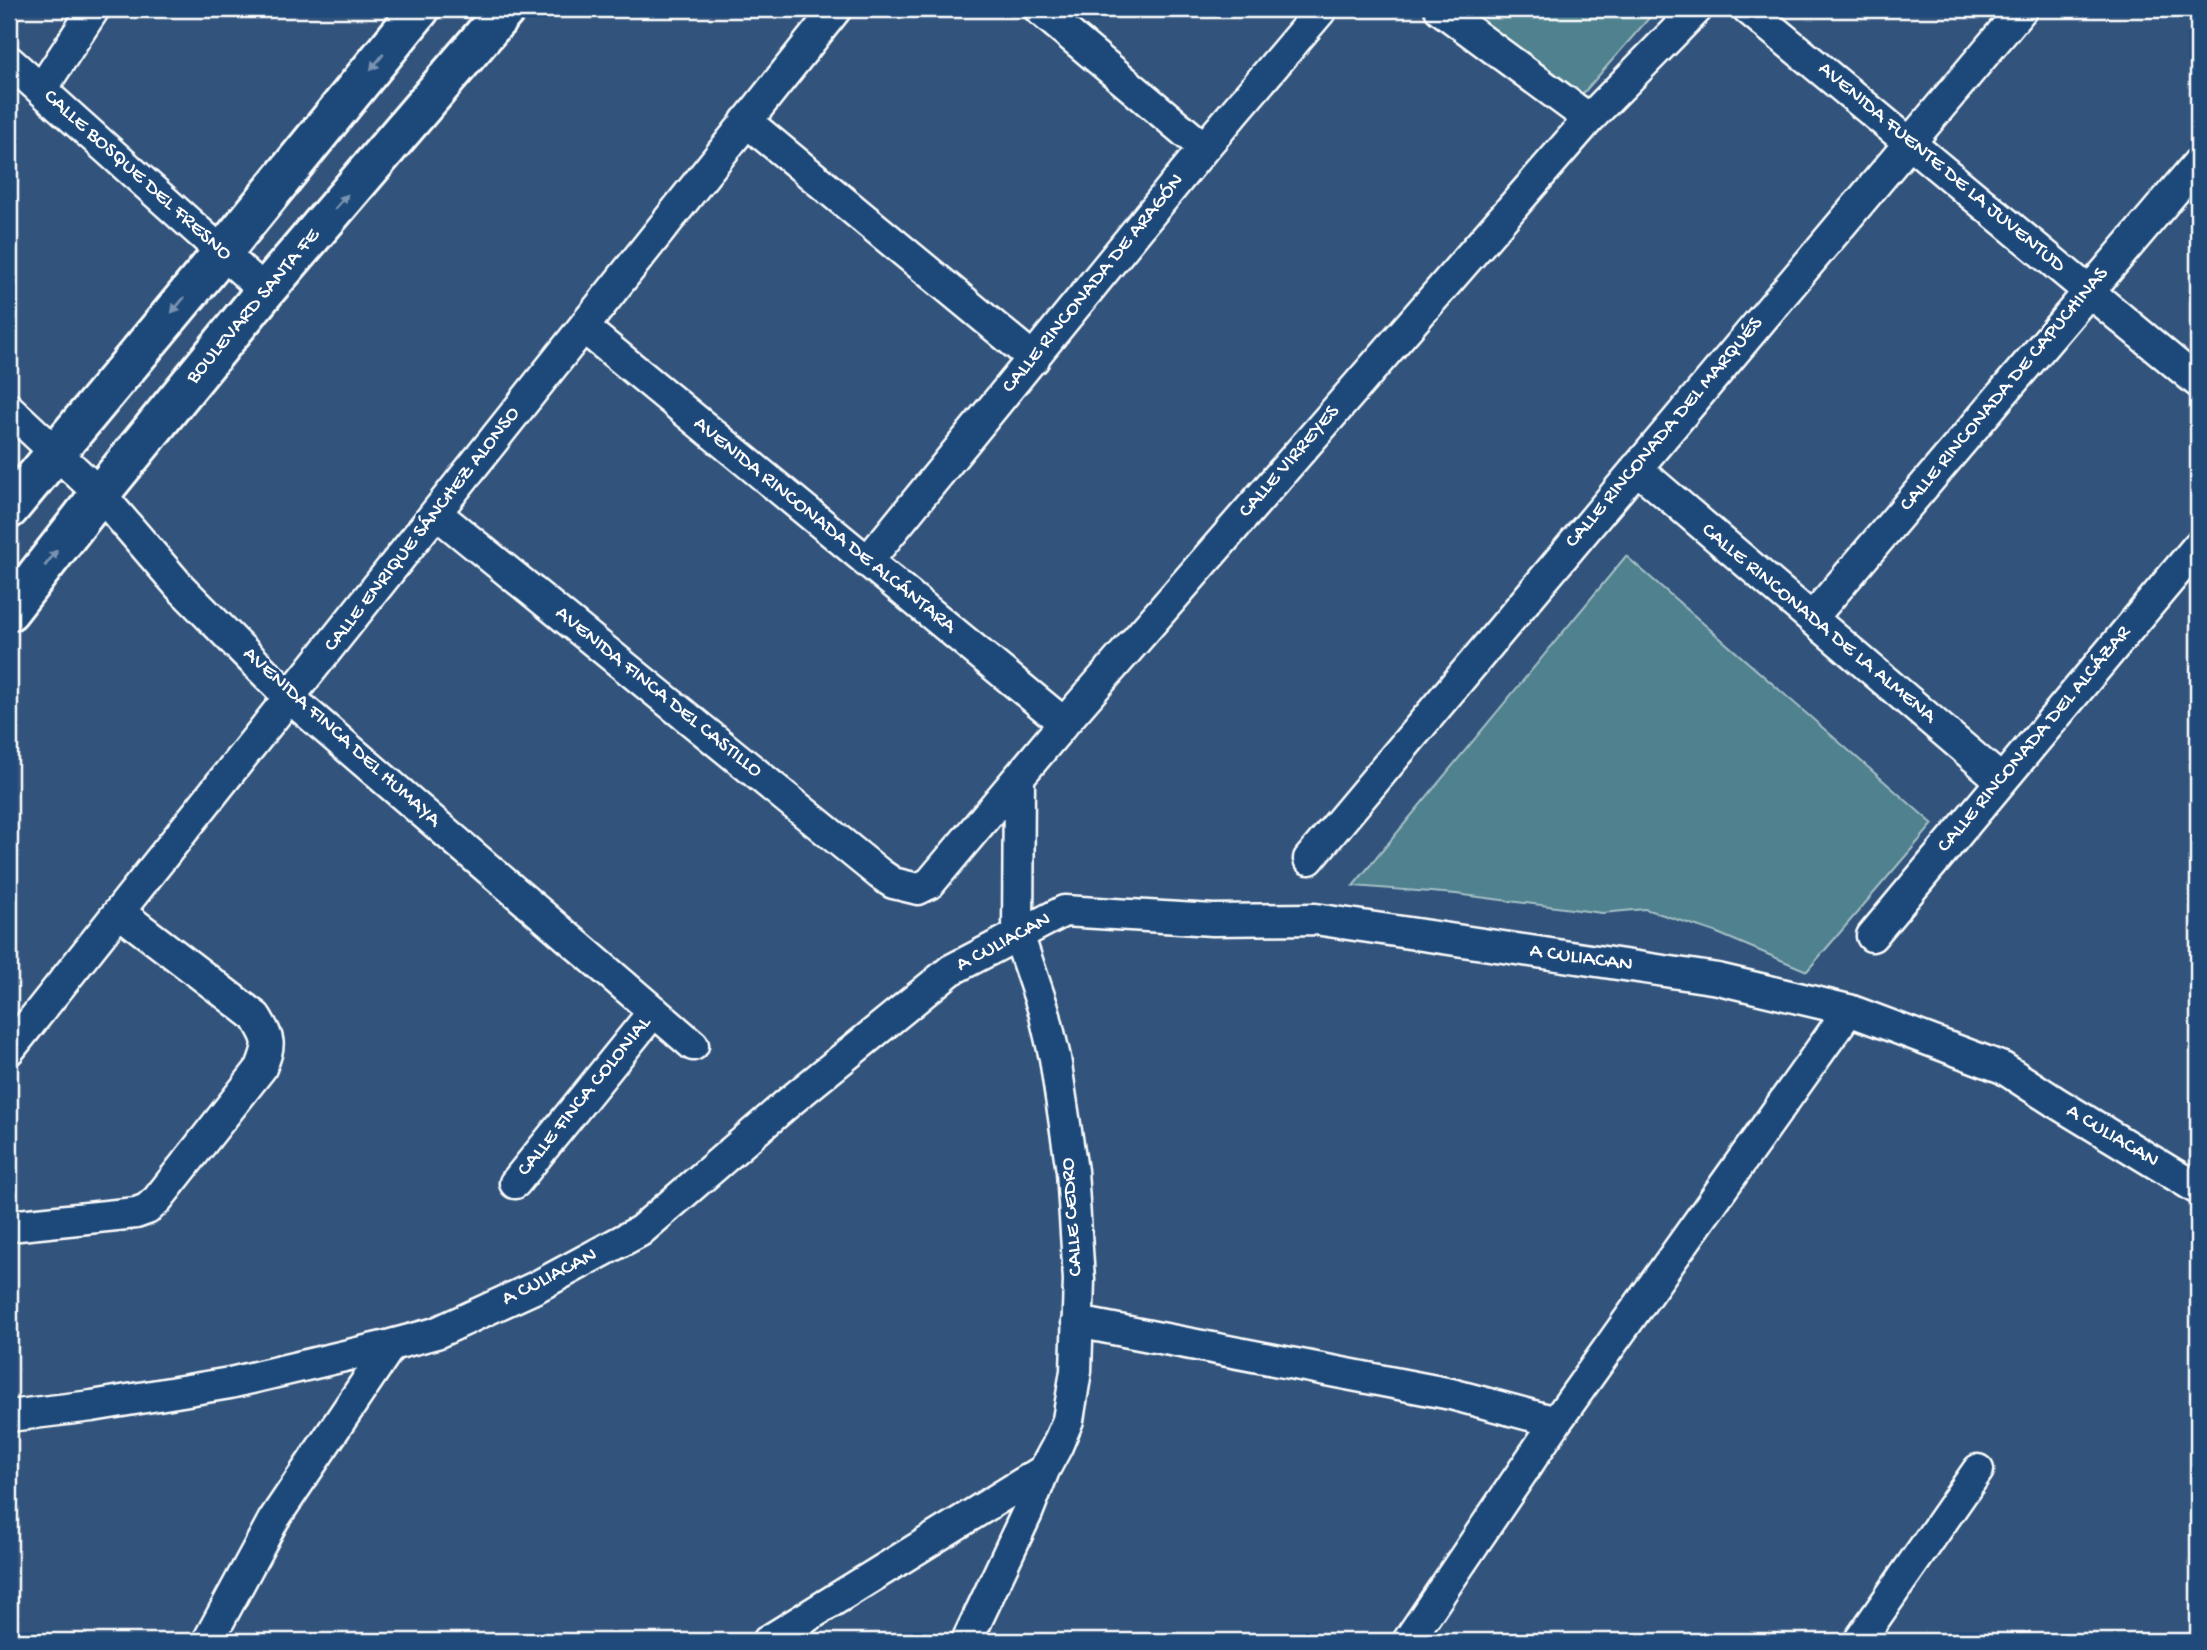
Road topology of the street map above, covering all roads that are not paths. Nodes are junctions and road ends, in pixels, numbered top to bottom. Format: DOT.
graph roads {
  1 [pos="94,9"];
  2 [pos="420,9"];
  3 [pos="506,9"];
  4 [pos="836,9"];
  5 [pos="1039,9"];
  6 [pos="1322,9"];
  7 [pos="1440,9"];
  8 [pos="1697,9"];
  9 [pos="1748,9"];
  10 [pos="2022,9"];
  11 [pos="9,61"];
  12 [pos="41,90"];
  13 [pos="1588,119"];
  14 [pos="747,121"];
  15 [pos="1910,143"];
  16 [pos="1204,148"];
  17 [pos="2198,163"];
  18 [pos="222,253"];
  19 [pos="265,291"];
  20 [pos="2090,292"];
  21 [pos="584,328"];
  22 [pos="1034,359"];
  23 [pos="2198,382"];
  24 [pos="9,410"];
  25 [pos="54,452"];
  26 [pos="1636,468"];
  27 [pos="100,494"];
  28 [pos="9,509"];
  29 [pos="436,513"];
  30 [pos="2198,546"];
  31 [pos="867,562"];
  32 [pos="9,611"];
  33 [pos="1812,618"];
  34 [pos="290,698"];
  35 [pos="1064,723"];
  36 [pos="1019,777"];
  37 [pos="2001,780"];
  38 [pos="1309,859"];
  39 [pos="880,874"];
  40 [pos="119,912"];
  41 [pos="1018,934"];
  42 [pos="1872,936"];
  43 [pos="654,1010"];
  44 [pos="1849,1010"];
  45 [pos="693,1045"];
  46 [pos="9,1051"];
  47 [pos="515,1183"];
  48 [pos="2198,1189"];
  49 [pos="9,1226"];
  50 [pos="1077,1322"];
  51 [pos="391,1345"];
  52 [pos="9,1416"];
  53 [pos="1556,1422"];
  54 [pos="1044,1470"];
  55 [pos="1978,1470"];
  56 [pos="208,1641"];
  57 [pos="768,1641"];
  58 [pos="967,1641"];
  59 [pos="1408,1641"];
  60 [pos="1858,1641"];
  1 -- 12 [label="street"];
  2 -- 18 [label="street, one-way"];
  19 -- 3 [label="street, BOULEVARD SANTA FE, one-way"];
  4 -- 14 [label="street, CALLE ENRIQUE SÁNCHEZ ALONSO"];
  5 -- 16 [label="street"];
  6 -- 16 [label="street, CALLE RINCONADA DE ARAGÓN"];
  7 -- 13 [label="street"];
  8 -- 13 [label="street, CALLE VIRREYES"];
  9 -- 15 [label="street, AVENIDA FUENTE DE LA JUVENTUD"];
  10 -- 15 [label="street, CALLE RINCONADA DEL MARQUÉS"];
  11 -- 12 [label="street, CALLE BOSQUE DEL FRESNO"];
  12 -- 18 [label="street, CALLE BOSQUE DEL FRESNO"];
  13 -- 35 [label="street, CALLE VIRREYES"];
  14 -- 21 [label="street, CALLE ENRIQUE SÁNCHEZ ALONSO"];
  14 -- 22 [label="street"];
  15 -- 20 [label="street, AVENIDA FUENTE DE LA JUVENTUD"];
  15 -- 26 [label="street, CALLE RINCONADA DEL MARQUÉS"];
  16 -- 22 [label="street, CALLE RINCONADA DE ARAGÓN"];
  17 -- 20 [label="street, CALLE RINCONADA DE CAPUCHINAS"];
  18 -- 19 [label="street, CALLE BOSQUE DEL FRESNO"];
  18 -- 25 [label="street, one-way"];
  19 -- 27 [label="street, BOULEVARD SANTA FE"];
  20 -- 23 [label="street, AVENIDA FUENTE DE LA JUVENTUD"];
  20 -- 33 [label="street, CALLE RINCONADA DE CAPUCHINAS"];
  21 -- 29 [label="street, CALLE ENRIQUE SÁNCHEZ ALONSO"];
  21 -- 31 [label="street, AVENIDA RINCONADA DE ALCÁNTARA"];
  22 -- 31 [label="street, CALLE RINCONADA DE ARAGÓN"];
  24 -- 25 [label="street, AVENIDA FINCA DEL HUMAYA"];
  25 -- 27 [label="street, AVENIDA FINCA DEL HUMAYA"];
  25 -- 28 [label="street"];
  26 -- 33 [label="street, CALLE RINCONADA DE LA ALMENA"];
  26 -- 38 [label="street, CALLE RINCONADA DEL MARQUÉS"];
  32 -- 27 [label="street, BOULEVARD SANTA FE, one-way"];
  27 -- 34 [label="street, AVENIDA FINCA DEL HUMAYA"];
  29 -- 34 [label="street, CALLE ENRIQUE SÁNCHEZ ALONSO"];
  29 -- 39 [label="street, AVENIDA FINCA DEL CASTILLO"];
  30 -- 37 [label="street, CALLE RINCONADA DEL ALCÁZAR"];
  31 -- 35 [label="street, AVENIDA RINCONADA DE ALCÁNTARA"];
  33 -- 37 [label="street, CALLE RINCONADA DE LA ALMENA"];
  34 -- 40 [label="street, CALLE ENRIQUE SÁNCHEZ ALONSO"];
  34 -- 43 [label="street, AVENIDA FINCA DEL HUMAYA"];
  35 -- 36 [label="street, CALLE VIRREYES"];
  36 -- 39 [label="street, CALLE VIRREYES"];
  36 -- 41 [label="street, CALLE CEDRO"];
  37 -- 42 [label="street, CALLE RINCONADA DEL ALCÁZAR"];
  40 -- 46 [label="street, CALLE ENRIQUE SÁNCHEZ ALONSO"];
  40 -- 49 [label="street"];
  41 -- 44 [label="street, A CULIACAN"];
  41 -- 50 [label="street, CALLE CEDRO"];
  41 -- 51 [label="street, A CULIACAN"];
  43 -- 45 [label="street, AVENIDA FINCA DEL HUMAYA"];
  43 -- 47 [label="street, CALLE FINCA COLONIAL"];
  44 -- 48 [label="street, A CULIACAN"];
  44 -- 53 [label="street"];
  50 -- 53 [label="street"];
  50 -- 54 [label="street, CALLE CEDRO"];
  51 -- 52 [label="street, A CULIACAN"];
  51 -- 56 [label="street"];
  53 -- 59 [label="street"];
  54 -- 57 [label="street"];
  54 -- 58 [label="street, CALLE CEDRO"];
  55 -- 60 [label="street"];
}
